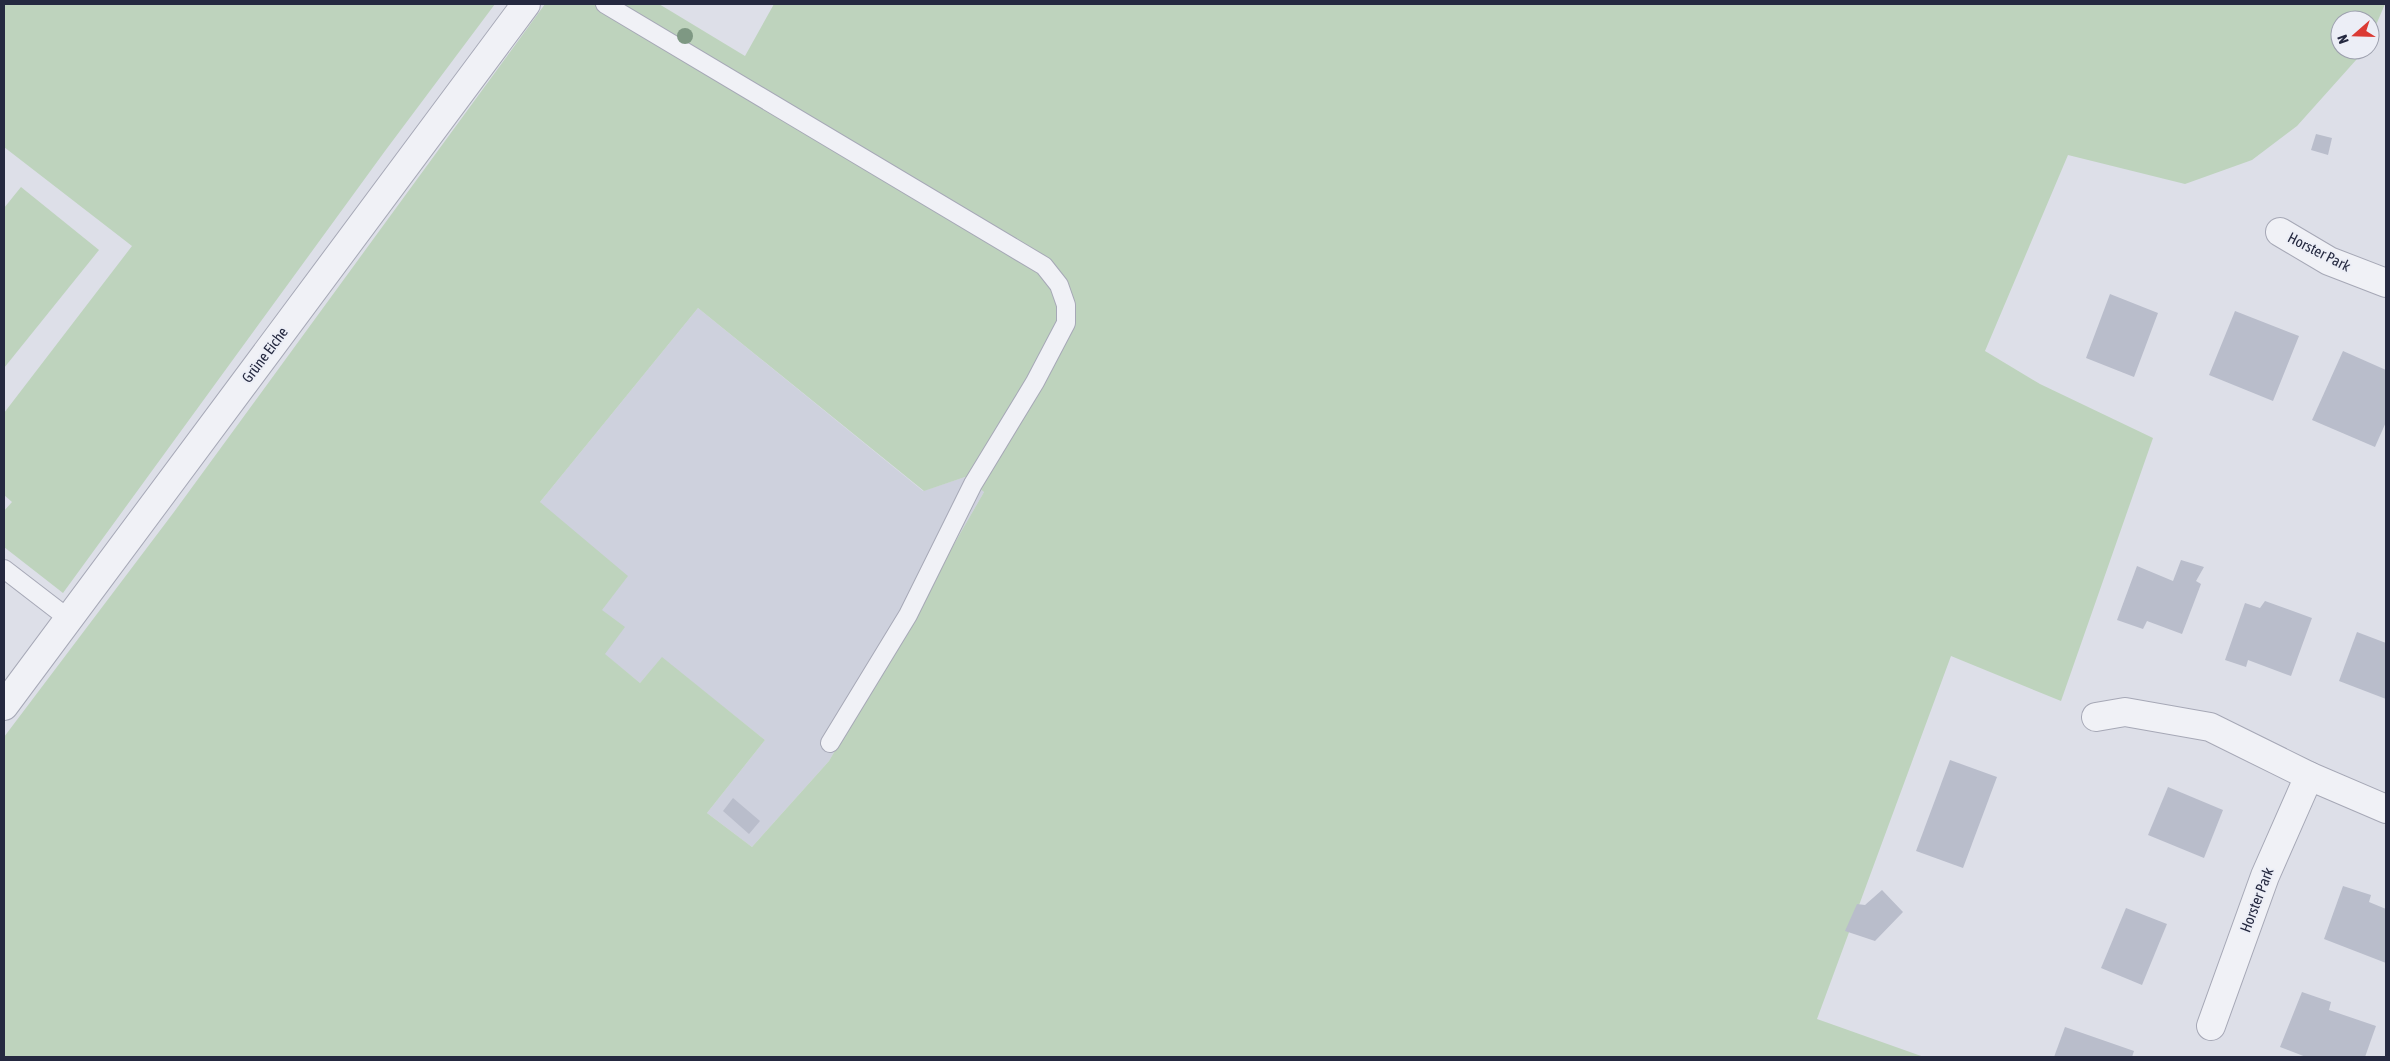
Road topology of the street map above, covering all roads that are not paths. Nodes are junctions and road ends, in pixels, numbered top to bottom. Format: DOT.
graph roads {
  1 [pos="526,4"];
  2 [pos="605,4"];
  3 [pos="2280,232"];
  4 [pos="2386,283"];
  5 [pos="4,569"];
  6 [pos="69,619"];
  7 [pos="4,706"];
  8 [pos="2096,718"];
  9 [pos="830,743"];
  10 [pos="2309,776"];
  11 [pos="2386,808"];
  12 [pos="2211,1026"];
  1 -- 6 [label="street, Grüne Eiche"];
  2 -- 9 [label="lane"];
  3 -- 4 [label="street, Horster Park"];
  5 -- 6 [label="lane"];
  6 -- 7 [label="street, Grüne Eiche"];
  8 -- 10 [label="street"];
  10 -- 11 [label="street"];
  10 -- 12 [label="street, Horster Park"];
}
